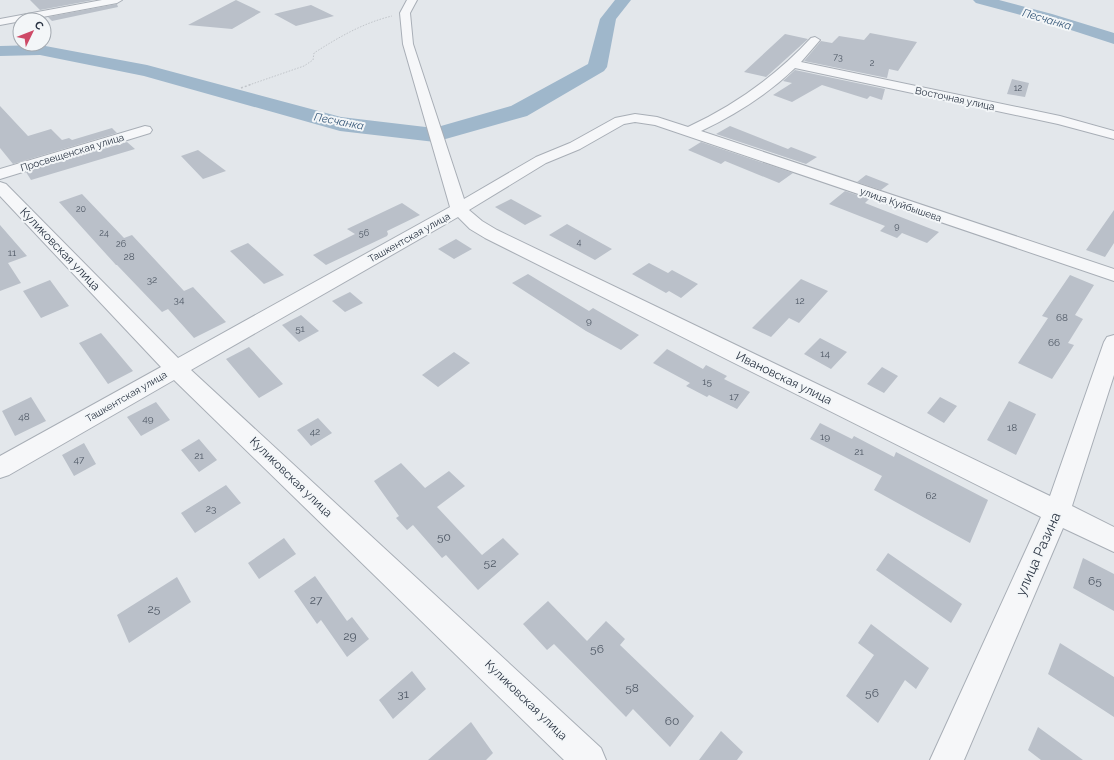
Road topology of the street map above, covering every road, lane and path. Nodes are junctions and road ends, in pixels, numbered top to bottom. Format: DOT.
graph roads {
  1 [pos="117,0"];
  2 [pos="408,6"];
  3 [pos="0,22"];
  4 [pos="815,40"];
  5 [pos="795,64"];
  6 [pos="240,88"];
  7 [pos="145,130"];
  8 [pos="689,132"];
  9 [pos="1114,136"];
  10 [pos="0,174"];
  11 [pos="0,187"];
  12 [pos="459,209"];
  13 [pos="1114,276"];
  14 [pos="1114,342"];
  15 [pos="175,368"];
  16 [pos="0,468"];
  17 [pos="1057,512"];
  18 [pos="1114,540"];
  19 [pos="589,760"];
  20 [pos="947,760"];
  1 -- 3 [label="street"];
  2 -- 6 [label="path"];
  2 -- 12 [label="street"];
  4 -- 5 [label="street"];
  5 -- 8 [label="street"];
  5 -- 9 [label="street, Восточная улица"];
  7 -- 10 [label="street, Просвещенская улица"];
  8 -- 12 [label="street, Ташкентская улица"];
  8 -- 13 [label="street, улица Куйбышева"];
  11 -- 15 [label="street, Куликовская улица"];
  12 -- 15 [label="street, Ташкентская улица"];
  12 -- 17 [label="street, Ивановская улица"];
  14 -- 17 [label="street, улица Разина"];
  15 -- 16 [label="street, Ташкентская улица"];
  15 -- 19 [label="street, Куликовская улица"];
  17 -- 18 [label="street, Ивановская улица"];
  17 -- 20 [label="street, улица Разина"];
}
